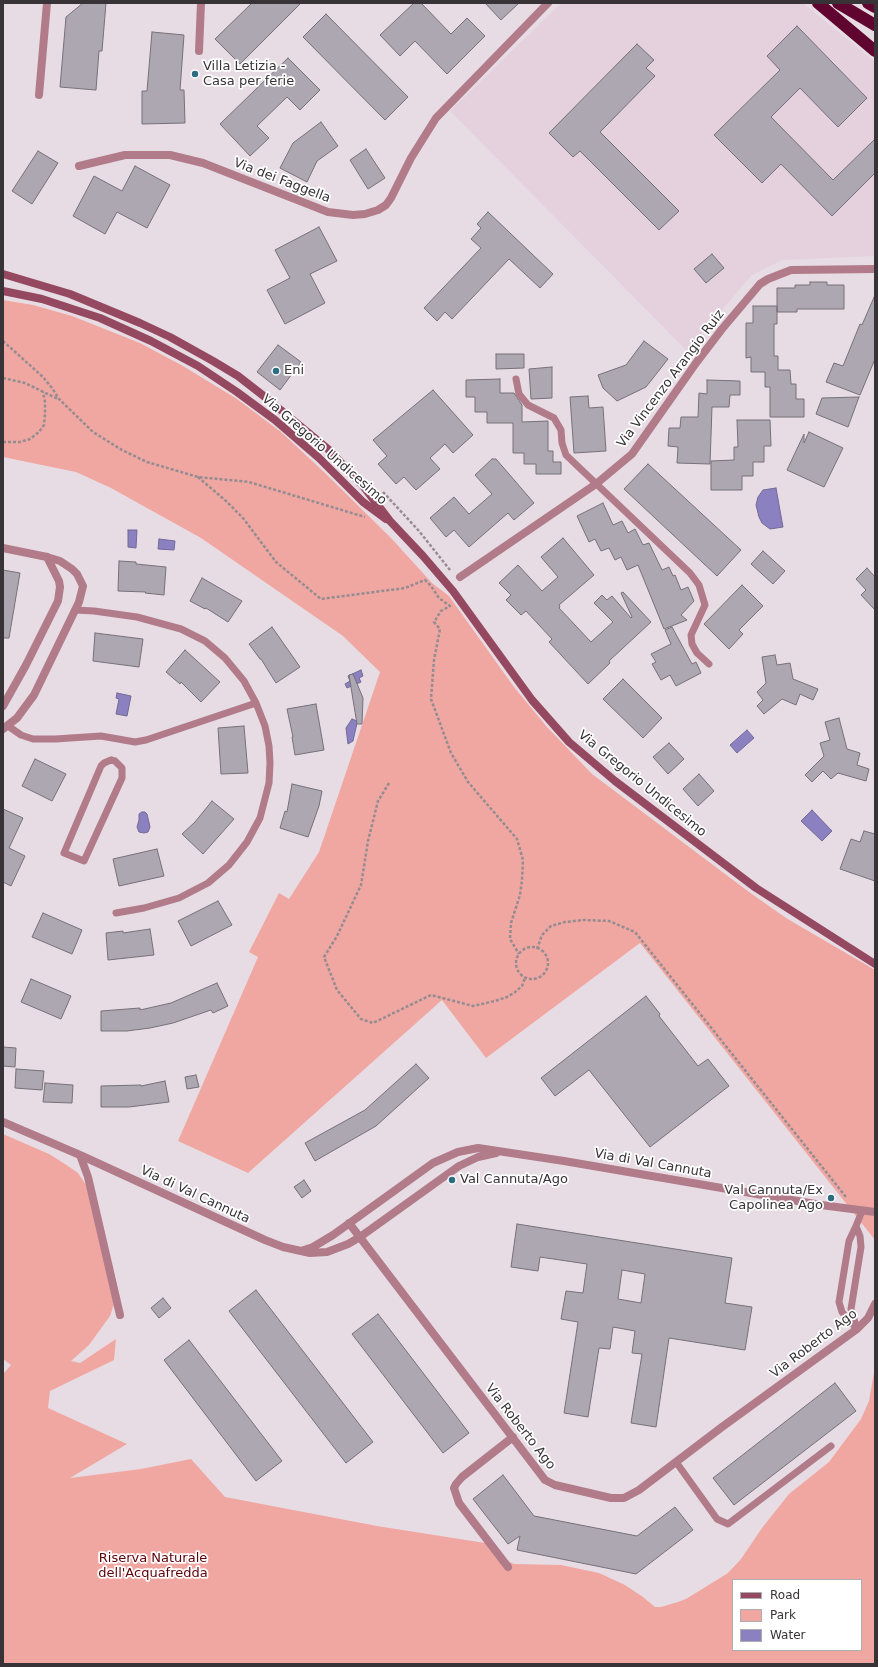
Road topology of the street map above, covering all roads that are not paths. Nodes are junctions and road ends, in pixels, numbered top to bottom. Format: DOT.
graph roads {
  1 [pos="47,3"];
  2 [pos="200,3"];
  3 [pos="548,3"];
  4 [pos="818,3"];
  5 [pos="838,3"];
  6 [pos="868,3"];
  7 [pos="875,7"];
  8 [pos="875,25"];
  9 [pos="199,51"];
  10 [pos="875,51"];
  11 [pos="39,95"];
  12 [pos="79,166"];
  13 [pos="875,269"];
  14 [pos="3,274"];
  15 [pos="3,291"];
  16 [pos="516,379"];
  17 [pos="596,484"];
  18 [pos="390,522"];
  19 [pos="3,548"];
  20 [pos="47,557"];
  21 [pos="460,576"];
  22 [pos="75,610"];
  23 [pos="709,664"];
  24 [pos="256,703"];
  25 [pos="3,706"];
  26 [pos="5,728"];
  27 [pos="64,853"];
  28 [pos="116,913"];
  29 [pos="875,964"];
  30 [pos="3,1122"];
  31 [pos="499,1152"];
  32 [pos="80,1155"];
  33 [pos="862,1211"];
  34 [pos="875,1212"];
  35 [pos="349,1223"];
  36 [pos="856,1226"];
  37 [pos="360,1237"];
  38 [pos="301,1251"];
  39 [pos="875,1304"];
  40 [pos="120,1315"];
  41 [pos="857,1329"];
  42 [pos="513,1437"];
  43 [pos="831,1446"];
  44 [pos="676,1462"];
  45 [pos="508,1567"];
  1 -- 11 [label="street"];
  2 -- 9 [label="street"];
  3 -- 12 [label="street, Via dei Faggella"];
  4 -- 10 [label="highway"];
  5 -- 8 [label="highway"];
  6 -- 7 [label="highway"];
  13 -- 17 [label="street, Via Vincenzo Arangio Ruiz"];
  14 -- 18 [label="street, Via Gregorio Undicesimo"];
  15 -- 18 [label="street, Via Gregorio Undicesimo"];
  16 -- 17 [label="lane"];
  17 -- 21 [label="street, Via Vincenzo Arangio Ruiz"];
  17 -- 23 [label="lane"];
  18 -- 29 [label="street, Via Gregorio Undicesimo"];
  19 -- 20 [label="street"];
  20 -- 22 [label="street"];
  20 -- 25 [label="street"];
  22 -- 24 [label="lane"];
  22 -- 26 [label="street"];
  24 -- 26 [label="lane"];
  24 -- 28 [label="lane"];
  27 -- 27 [label="lane"];
  30 -- 32 [label="street, Via di Val Cannuta"];
  31 -- 33 [label="street, Via di Val Cannuta"];
  31 -- 35 [label="street, Via di Val Cannuta"];
  31 -- 37 [label="street, Via di Val Cannuta"];
  32 -- 38 [label="street, Via di Val Cannuta"];
  32 -- 40 [label="street"];
  33 -- 34 [label="street, Via di Val Cannuta"];
  33 -- 36 [label="lane"];
  35 -- 37 [label="street, Via Roberto Ago"];
  35 -- 38 [label="street, Via di Val Cannuta"];
  36 -- 41 [label="lane"];
  36 -- 41 [label="lane"];
  37 -- 38 [label="street, Via di Val Cannuta"];
  37 -- 42 [label="street, Via Roberto Ago"];
  39 -- 41 [label="street, Via Roberto Ago"];
  41 -- 44 [label="street, Via Roberto Ago"];
  42 -- 44 [label="street, Via Roberto Ago"];
  42 -- 45 [label="street"];
  43 -- 44 [label="lane"];
}
